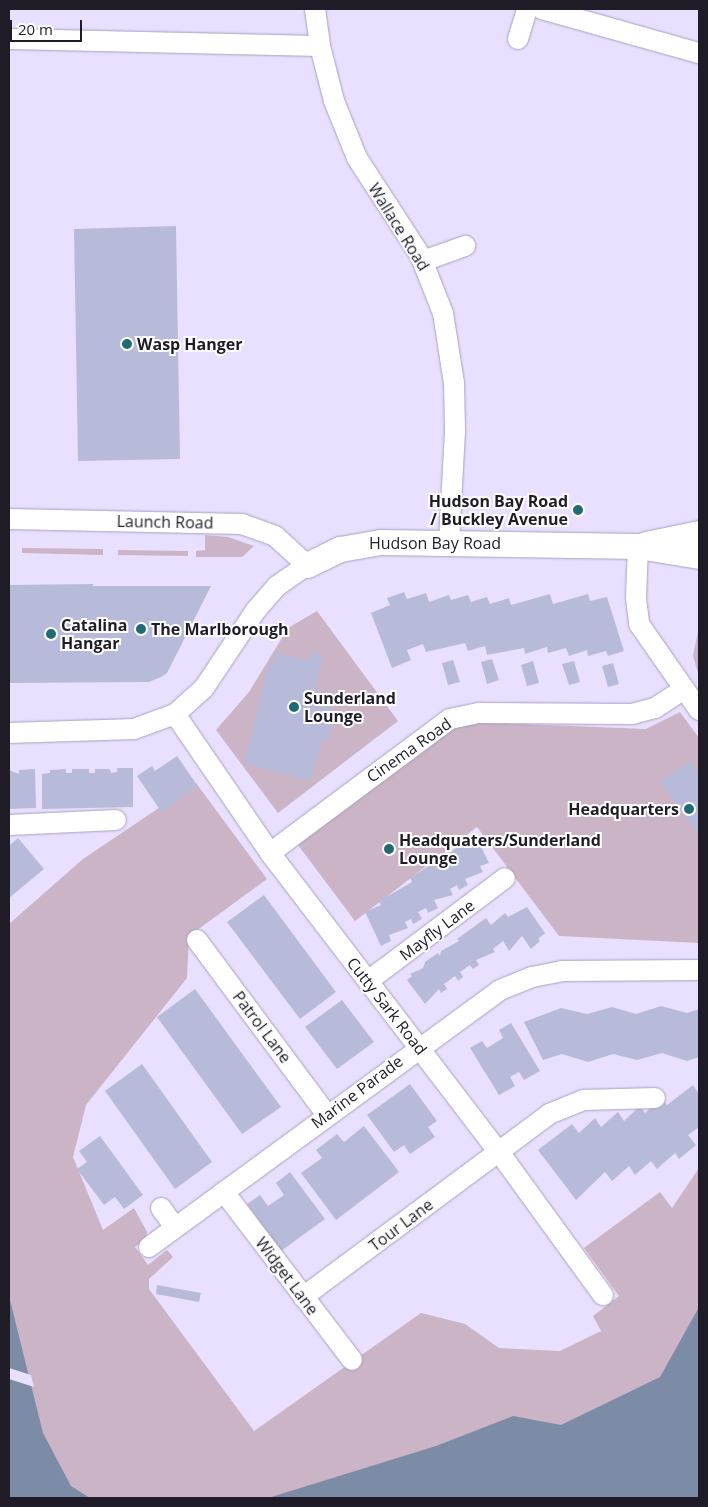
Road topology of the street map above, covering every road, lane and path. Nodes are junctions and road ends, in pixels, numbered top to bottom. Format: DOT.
graph roads {
  1 [pos="315,9"];
  2 [pos="527,9"];
  3 [pos="542,9"];
  4 [pos="9,39"];
  5 [pos="518,39"];
  6 [pos="320,46"];
  7 [pos="699,53"];
  8 [pos="465,246"];
  9 [pos="423,261"];
  10 [pos="9,519"];
  11 [pos="699,533"];
  12 [pos="449,541"];
  13 [pos="638,546"];
  14 [pos="699,556"];
  15 [pos="308,564"];
  16 [pos="684,689"];
  17 [pos="699,710"];
  18 [pos="175,714"];
  19 [pos="9,733"];
  20 [pos="116,820"];
  21 [pos="9,825"];
  22 [pos="270,853"];
  23 [pos="505,878"];
  24 [pos="197,940"];
  25 [pos="699,970"];
  26 [pos="368,981"];
  27 [pos="418,1047"];
  28 [pos="655,1098"];
  29 [pos="327,1114"];
  30 [pos="499,1152"];
  31 [pos="224,1192"];
  32 [pos="161,1208"];
  33 [pos="175,1227"];
  34 [pos="149,1246"];
  35 [pos="603,1295"];
  36 [pos="303,1297"];
  37 [pos="352,1360"];
  1 -- 6 [label="street, Wallace Road"];
  2 -- 5 [label="street"];
  3 -- 7 [label="street"];
  4 -- 6 [label="street"];
  6 -- 9 [label="street, Wallace Road"];
  8 -- 9 [label="street"];
  9 -- 12 [label="street, Wallace Road"];
  10 -- 15 [label="street, Launch Road"];
  11 -- 13 [label="street"];
  12 -- 13 [label="street, Hudson Bay Road"];
  12 -- 15 [label="street, Hudson Bay Road"];
  13 -- 14 [label="street"];
  13 -- 16 [label="street"];
  15 -- 18 [label="street, Hudson Bay Road"];
  16 -- 17 [label="street"];
  16 -- 22 [label="street, Cinema Road"];
  18 -- 19 [label="street, Hudson Bay Road"];
  18 -- 22 [label="street, Cutty Sark Road"];
  20 -- 21 [label="street"];
  22 -- 26 [label="street, Cutty Sark Road"];
  23 -- 26 [label="street, Mayfly Lane"];
  24 -- 29 [label="street, Patrol Lane"];
  25 -- 27 [label="street, Marine Parade"];
  26 -- 27 [label="street, Cutty Sark Road"];
  27 -- 29 [label="street, Marine Parade"];
  27 -- 30 [label="street, Cutty Sark Road"];
  28 -- 30 [label="street, Tour Lane"];
  29 -- 31 [label="street, Marine Parade"];
  30 -- 35 [label="street, Cutty Sark Road"];
  30 -- 36 [label="street, Tour Lane"];
  31 -- 33 [label="street, Marine Parade"];
  31 -- 36 [label="street, Widget Lane"];
  32 -- 33 [label="street"];
  33 -- 34 [label="street, Marine Parade"];
  36 -- 37 [label="street, Widget Lane"];
}
